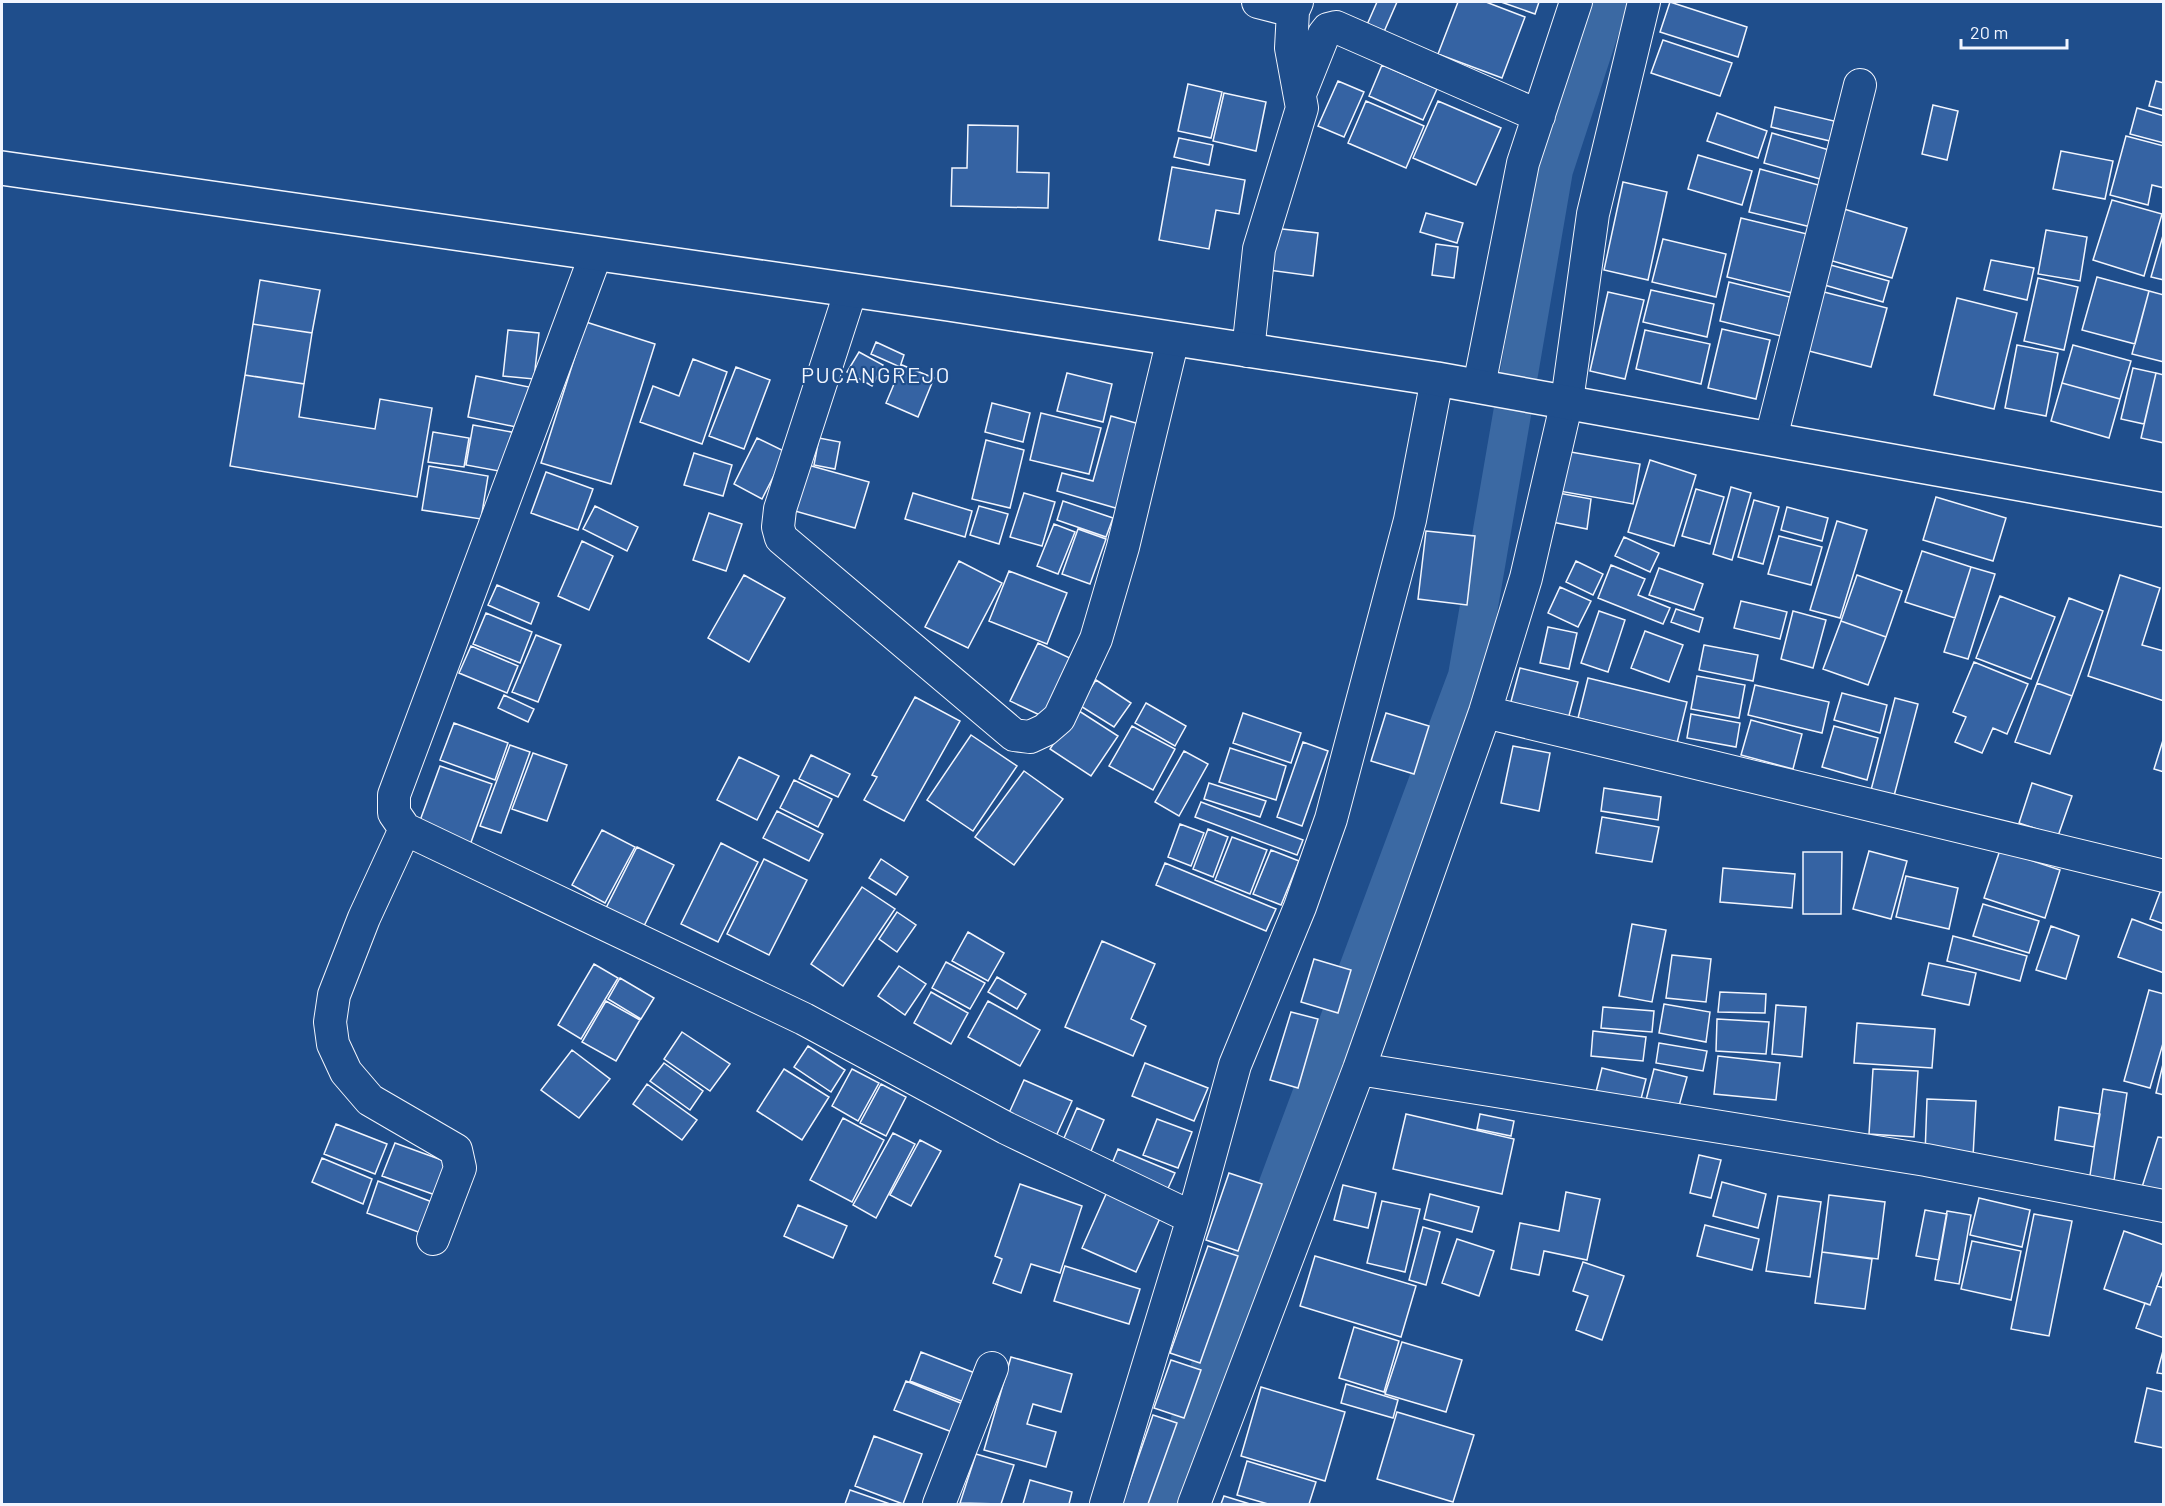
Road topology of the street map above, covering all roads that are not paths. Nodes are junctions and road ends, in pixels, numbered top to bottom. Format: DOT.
graph roads {
  1 [pos="1258,2"];
  2 [pos="1576,2"];
  3 [pos="1644,2"];
  4 [pos="1295,6"];
  5 [pos="1860,85"];
  6 [pos="1300,94"];
  7 [pos="1539,116"];
  8 [pos="2,168"];
  9 [pos="596,254"];
  10 [pos="851,290"];
  11 [pos="1173,339"];
  12 [pos="1248,351"];
  13 [pos="1437,379"];
  14 [pos="1484,387"];
  15 [pos="1558,399"];
  16 [pos="1771,438"];
  17 [pos="2163,510"];
  18 [pos="1485,712"];
  19 [pos="405,829"];
  20 [pos="2163,876"];
  21 [pos="1359,1069"];
  22 [pos="2163,1206"];
  23 [pos="1193,1218"];
  24 [pos="433,1239"];
  25 [pos="992,1368"];
  26 [pos="939,1504"];
  27 [pos="1106,1504"];
  28 [pos="1194,1504"];
  1 -- 4 [label="street"];
  2 -- 7 [label="street"];
  3 -- 15 [label="street"];
  4 -- 6 [label="street"];
  5 -- 16 [label="street"];
  6 -- 7 [label="street"];
  6 -- 12 [label="street"];
  7 -- 14 [label="street"];
  8 -- 9 [label="street"];
  9 -- 10 [label="street"];
  9 -- 19 [label="street"];
  10 -- 11 [label="street"];
  10 -- 11 [label="street"];
  11 -- 12 [label="street"];
  12 -- 13 [label="street"];
  13 -- 14 [label="street"];
  13 -- 23 [label="street"];
  14 -- 15 [label="street"];
  15 -- 16 [label="street"];
  15 -- 18 [label="street"];
  16 -- 17 [label="street"];
  18 -- 20 [label="street"];
  18 -- 21 [label="street"];
  19 -- 23 [label="street"];
  19 -- 24 [label="street"];
  21 -- 22 [label="street"];
  21 -- 28 [label="street"];
  23 -- 27 [label="street"];
  25 -- 26 [label="street"];
}
